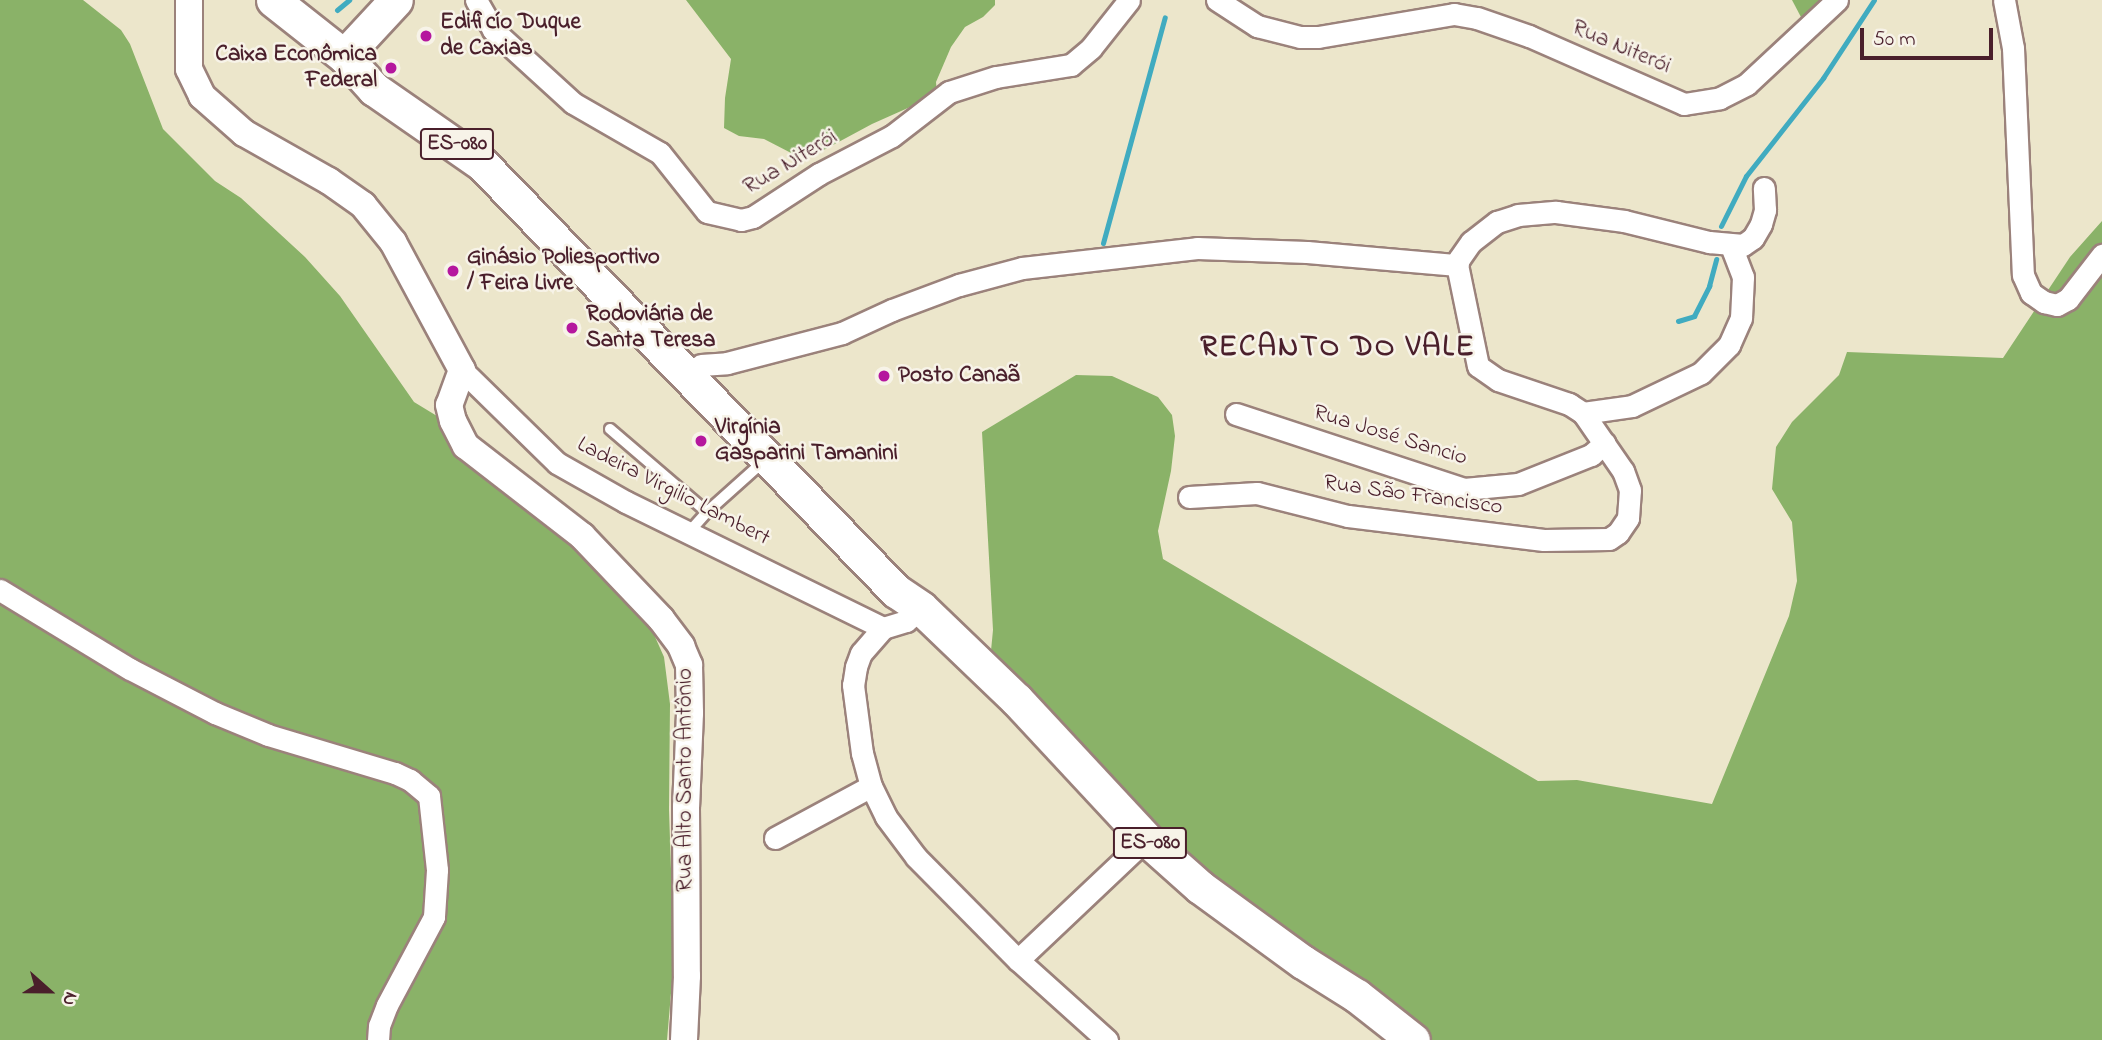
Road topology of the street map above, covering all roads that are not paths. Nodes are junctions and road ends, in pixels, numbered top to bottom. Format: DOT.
graph roads {
  1 [pos="189,0"];
  2 [pos="273,0"];
  3 [pos="396,0"];
  4 [pos="476,0"];
  5 [pos="1129,0"];
  6 [pos="1217,0"];
  7 [pos="1838,0"];
  8 [pos="2004,0"];
  9 [pos="344,56"];
  10 [pos="1764,188"];
  11 [pos="1731,246"];
  12 [pos="2102,255"];
  13 [pos="1457,265"];
  14 [pos="701,365"];
  15 [pos="462,370"];
  16 [pos="1583,413"];
  17 [pos="1236,414"];
  18 [pos="610,429"];
  19 [pos="1605,443"];
  20 [pos="767,458"];
  21 [pos="1189,496"];
  22 [pos="707,512"];
  23 [pos="690,531"];
  24 [pos="0,590"];
  25 [pos="921,608"];
  26 [pos="883,628"];
  27 [pos="871,786"];
  28 [pos="775,838"];
  29 [pos="1146,839"];
  30 [pos="1018,960"];
  31 [pos="378,1040"];
  32 [pos="684,1040"];
  33 [pos="1107,1040"];
  34 [pos="1413,1040"];
  1 -- 15 [label="street"];
  2 -- 9 [label="main road"];
  3 -- 9 [label="main road"];
  4 -- 5 [label="street, Rua Niterói"];
  6 -- 7 [label="street, Rua Niterói"];
  8 -- 12 [label="street"];
  9 -- 14 [label="main road, ES-080"];
  9 -- 20 [label="main road, ES-080"];
  10 -- 11 [label="street"];
  11 -- 13 [label="street"];
  11 -- 16 [label="street"];
  13 -- 14 [label="street"];
  13 -- 16 [label="street"];
  14 -- 25 [label="main road, ES-080"];
  15 -- 23 [label="street, Ladeira Virgilio Lambert"];
  15 -- 32 [label="street, Rua Alto Santo Antônio"];
  16 -- 19 [label="street"];
  17 -- 19 [label="street, Rua José Sancio"];
  18 -- 22 [label="lane"];
  19 -- 21 [label="street, Rua São Francisco"];
  20 -- 22 [label="lane"];
  20 -- 25 [label="main road, ES-080"];
  22 -- 23 [label="lane"];
  23 -- 26 [label="street, Ladeira Virgilio Lambert"];
  24 -- 31 [label="street"];
  25 -- 26 [label="street"];
  25 -- 29 [label="main road, ES-080"];
  26 -- 27 [label="street"];
  27 -- 28 [label="street"];
  27 -- 30 [label="street"];
  29 -- 30 [label="street"];
  29 -- 34 [label="main road, ES-080"];
  30 -- 33 [label="street"];
}
